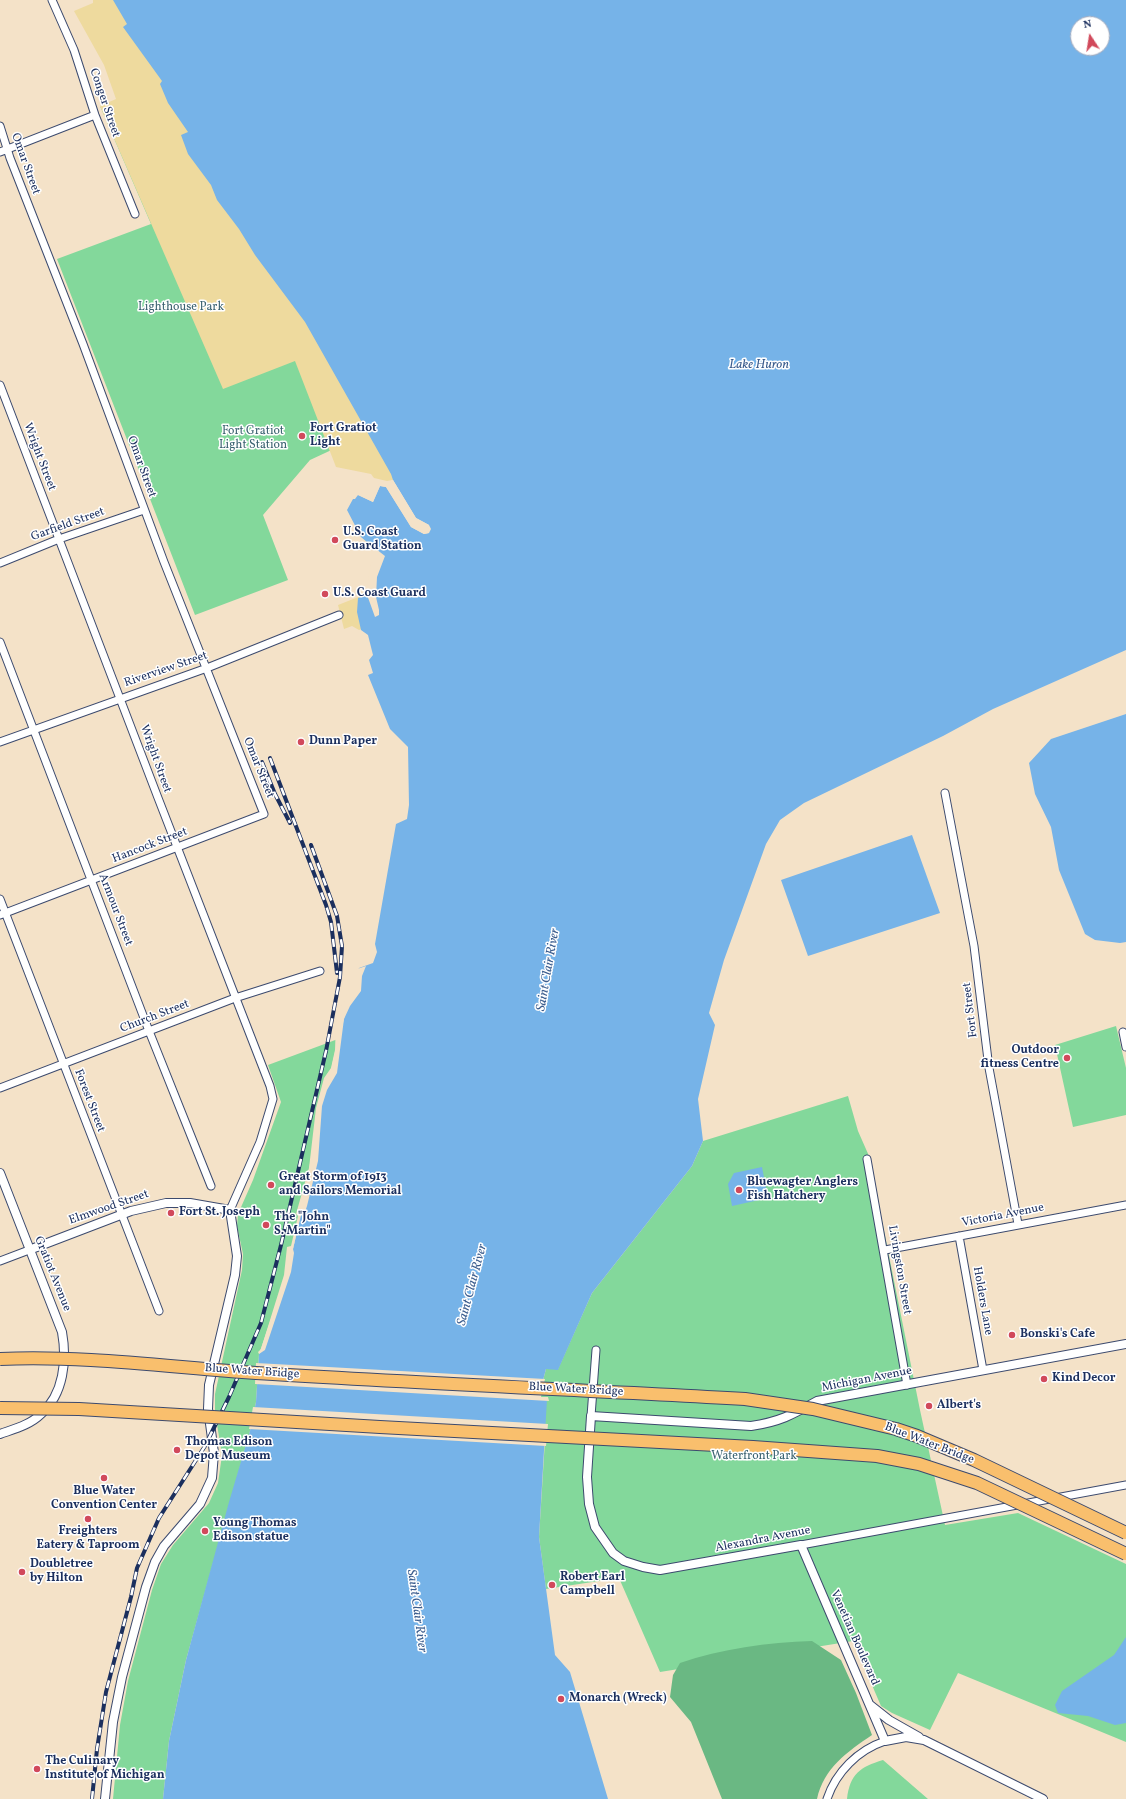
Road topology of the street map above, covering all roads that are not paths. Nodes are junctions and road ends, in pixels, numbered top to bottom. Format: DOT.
graph roads {
  1 [pos="52,0"];
  2 [pos="95,115"];
  3 [pos="0,126"];
  4 [pos="8,149"];
  5 [pos="0,152"];
  6 [pos="135,214"];
  7 [pos="0,385"];
  8 [pos="144,510"];
  9 [pos="59,539"];
  10 [pos="0,563"];
  11 [pos="339,615"];
  12 [pos="0,642"];
  13 [pos="207,668"];
  14 [pos="120,697"];
  15 [pos="33,729"];
  16 [pos="0,742"];
  17 [pos="945,793"];
  18 [pos="264,814"];
  19 [pos="176,848"];
  20 [pos="92,881"];
  21 [pos="0,899"];
  22 [pos="3,914"];
  23 [pos="320,971"];
  24 [pos="235,998"];
  25 [pos="149,1031"];
  26 [pos="1123,1032"];
  27 [pos="1126,1047"];
  28 [pos="63,1064"];
  29 [pos="0,1088"];
  30 [pos="867,1159"];
  31 [pos="0,1173"];
  32 [pos="211,1186"];
  33 [pos="1126,1205"];
  34 [pos="230,1210"];
  35 [pos="122,1215"];
  36 [pos="1018,1224"];
  37 [pos="959,1236"];
  38 [pos="29,1250"];
  39 [pos="884,1250"];
  40 [pos="0,1261"];
  41 [pos="159,1311"];
  42 [pos="1126,1344"];
  43 [pos="596,1350"];
  44 [pos="0,1360"];
  45 [pos="983,1370"];
  46 [pos="907,1384"];
  47 [pos="0,1408"];
  48 [pos="591,1416"];
  49 [pos="0,1434"];
  50 [pos="1126,1486"];
  51 [pos="1126,1533"];
  52 [pos="801,1545"];
  53 [pos="1126,1554"];
  54 [pos="869,1704"];
  55 [pos="924,1740"];
  56 [pos="885,1741"];
  57 [pos="105,1799"];
  58 [pos="828,1799"];
  59 [pos="1042,1799"];
  1 -- 2 [label="street, Conger Street"];
  2 -- 4 [label="street"];
  2 -- 6 [label="street, Conger Street"];
  3 -- 4 [label="street, Omar Street"];
  4 -- 5 [label="street"];
  4 -- 8 [label="street, Omar Street"];
  7 -- 9 [label="street, Wright Street"];
  8 -- 9 [label="street, Garfield Street"];
  8 -- 13 [label="street, Omar Street"];
  9 -- 10 [label="street, Garfield Street"];
  9 -- 14 [label="street, Wright Street"];
  11 -- 13 [label="street, Riverview Street"];
  12 -- 15 [label="street, Armour Street"];
  13 -- 14 [label="street, Riverview Street"];
  13 -- 18 [label="street, Omar Street"];
  14 -- 15 [label="street, Riverview Street"];
  14 -- 19 [label="street, Wright Street"];
  15 -- 16 [label="street, Riverview Street"];
  15 -- 20 [label="street, Armour Street"];
  17 -- 36 [label="street, Fort Street"];
  18 -- 19 [label="street, Hancock Street"];
  19 -- 20 [label="street, Hancock Street"];
  19 -- 24 [label="street, Wright Street"];
  20 -- 22 [label="street, Hancock Street"];
  20 -- 25 [label="street, Armour Street"];
  21 -- 22 [label="street, Forest Street"];
  22 -- 28 [label="street, Forest Street"];
  23 -- 24 [label="street, Church Street"];
  24 -- 25 [label="street, Church Street"];
  24 -- 34 [label="street, Wright Street"];
  25 -- 28 [label="street, Church Street"];
  25 -- 32 [label="street, Armour Street"];
  26 -- 27 [label="street"];
  28 -- 29 [label="street, Church Street"];
  28 -- 35 [label="street, Forest Street"];
  30 -- 39 [label="street, Livingston Street"];
  31 -- 38 [label="street, Gratiot Avenue"];
  33 -- 36 [label="street, Victoria Avenue"];
  34 -- 35 [label="street, Elmwood Street"];
  34 -- 57 [label="street"];
  35 -- 38 [label="street, Elmwood Street"];
  35 -- 41 [label="street, Forest Street"];
  36 -- 37 [label="street, Victoria Avenue"];
  37 -- 39 [label="street, Victoria Avenue"];
  37 -- 45 [label="street, Holders Lane"];
  38 -- 40 [label="street, Elmwood Street"];
  38 -- 49 [label="street, Gratiot Avenue"];
  39 -- 46 [label="street, Livingston Street"];
  42 -- 45 [label="street, Michigan Avenue"];
  43 -- 48 [label="street, Alexandra Avenue"];
  44 -- 51 [label="highway, Blue Water Bridge, bridge"];
  45 -- 46 [label="street, Michigan Avenue"];
  46 -- 48 [label="street, Michigan Avenue"];
  47 -- 53 [label="highway, Blue Water Bridge, bridge"];
  48 -- 52 [label="street, Alexandra Avenue"];
  50 -- 52 [label="street, Alexandra Avenue"];
  52 -- 54 [label="street, Venetian Boulevard"];
  54 -- 55 [label="street"];
  54 -- 56 [label="street, Venetian Boulevard"];
  55 -- 56 [label="street"];
  55 -- 59 [label="street"];
  56 -- 58 [label="street"];
}
